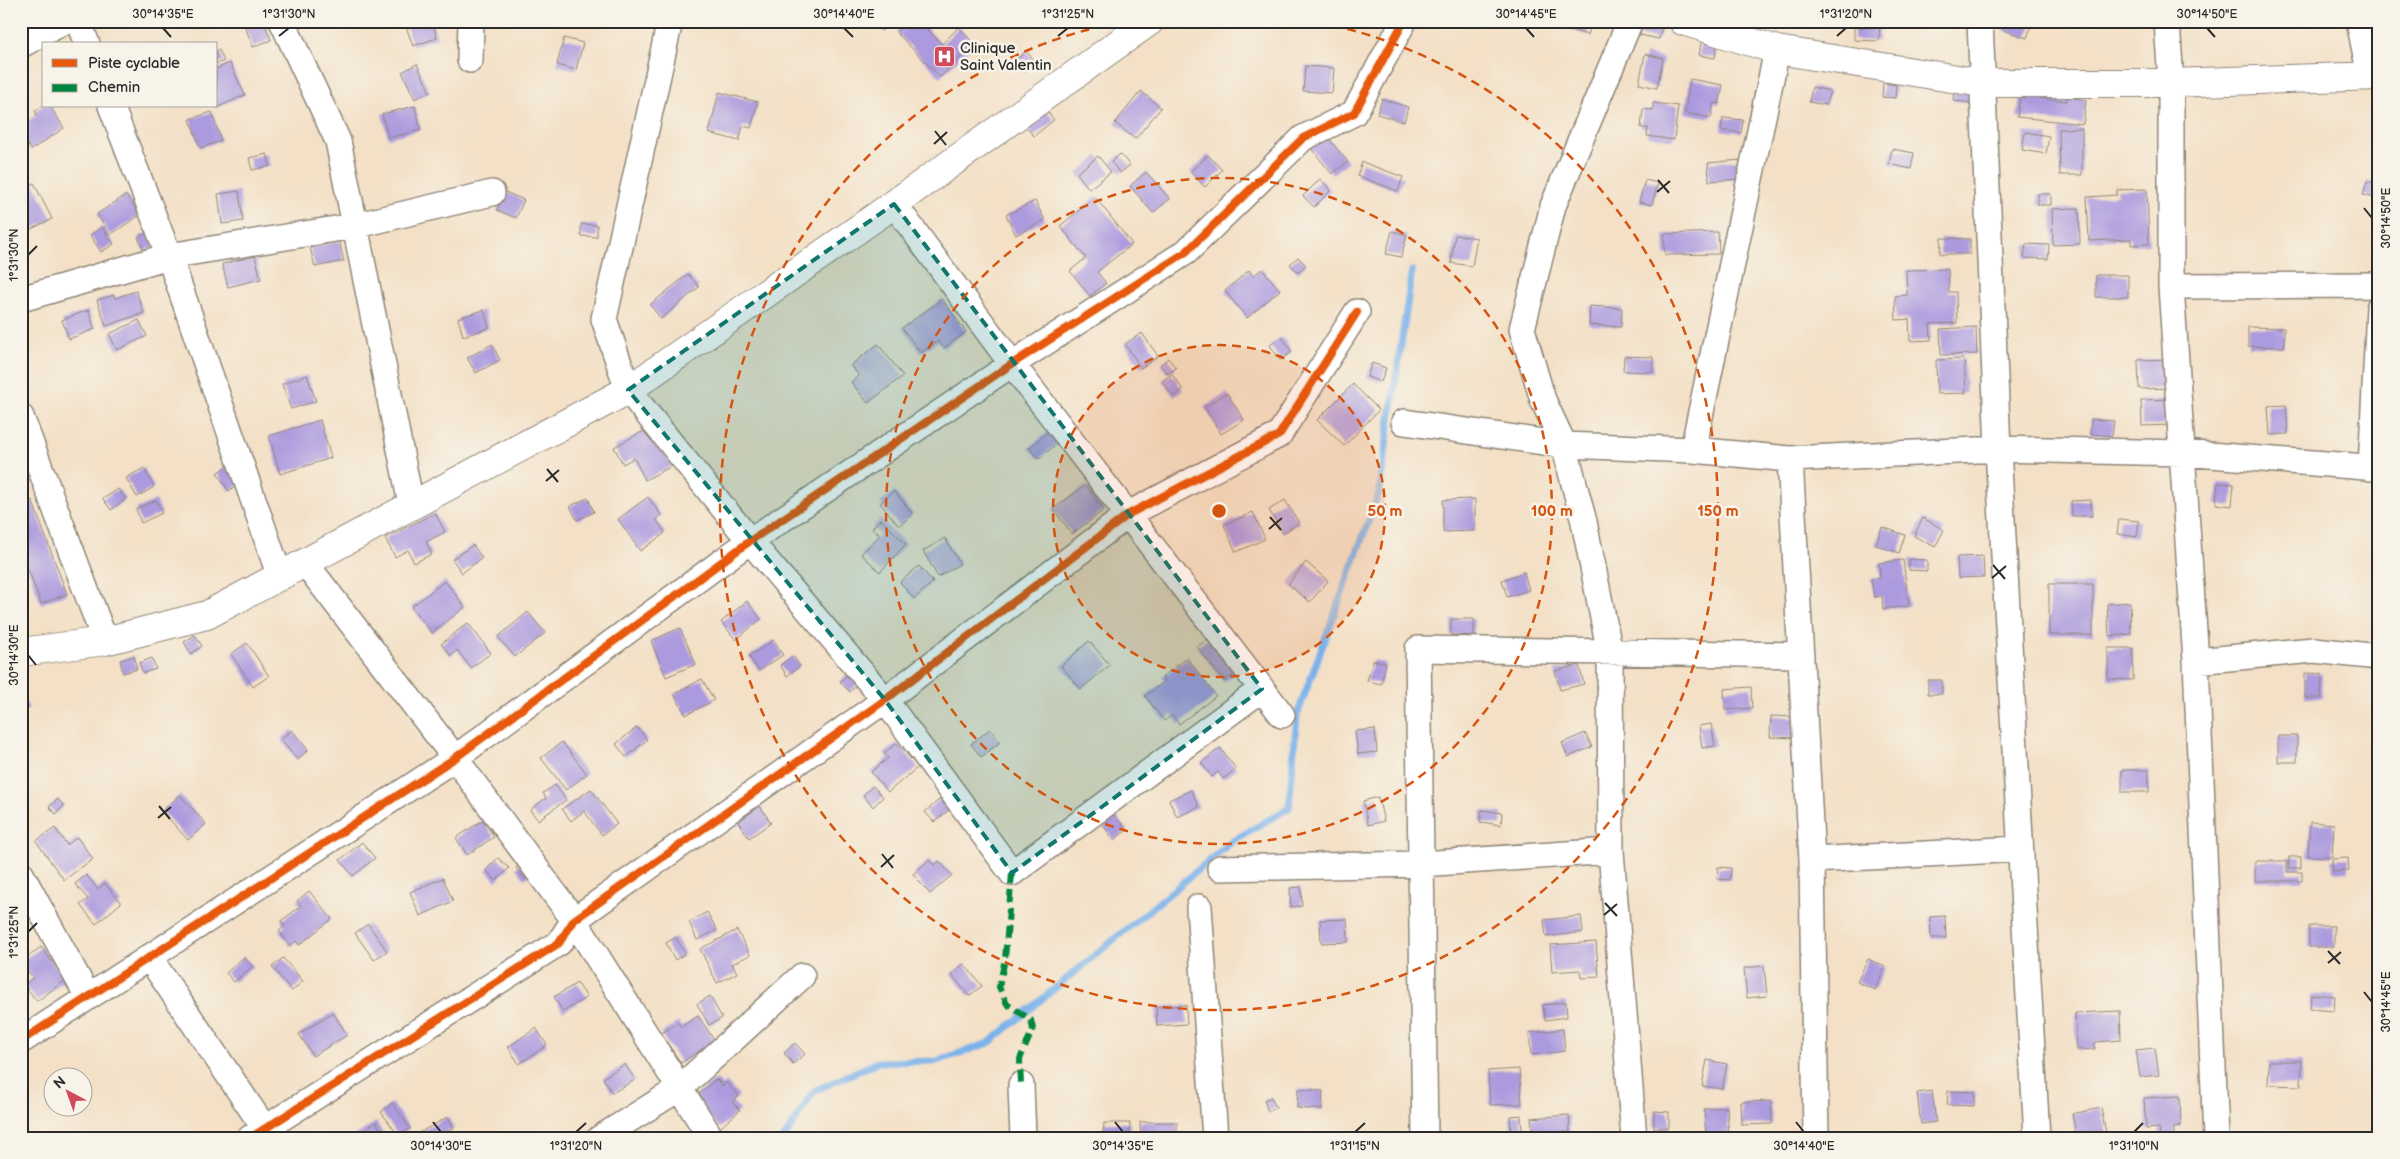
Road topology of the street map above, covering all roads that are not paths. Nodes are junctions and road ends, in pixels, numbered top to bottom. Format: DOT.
graph roads {
  1 [pos="66,21"];
  2 [pos="78,21"];
  3 [pos="282,21"];
  4 [pos="471,21"];
  5 [pos="670,21"];
  6 [pos="1150,21"];
  7 [pos="1404,21"];
  8 [pos="1630,21"];
  9 [pos="1683,21"];
  10 [pos="1980,21"];
  11 [pos="2167,21"];
  12 [pos="2359,21"];
  13 [pos="86,42"];
  14 [pos="21,45"];
  15 [pos="1778,50"];
  16 [pos="470,60"];
  17 [pos="2374,76"];
  18 [pos="1982,83"];
  19 [pos="2171,83"];
  20 [pos="112,108"];
  21 [pos="492,193"];
  22 [pos="894,204"];
  23 [pos="354,226"];
  24 [pos="169,256"];
  25 [pos="2379,285"];
  26 [pos="2170,286"];
  27 [pos="21,299"];
  28 [pos="2379,308"];
  29 [pos="1357,312"];
  30 [pos="1012,364"];
  31 [pos="628,390"];
  32 [pos="21,417"];
  33 [pos="1404,422"];
  34 [pos="1564,446"];
  35 [pos="1998,449"];
  36 [pos="1693,450"];
  37 [pos="2184,453"];
  38 [pos="1790,459"];
  39 [pos="2375,468"];
  40 [pos="411,504"];
  41 [pos="1129,514"];
  42 [pos="750,540"];
  43 [pos="306,564"];
  44 [pos="280,578"];
  45 [pos="105,641"];
  46 [pos="21,652"];
  47 [pos="1610,652"];
  48 [pos="1801,655"];
  49 [pos="2379,657"];
  50 [pos="2196,661"];
  51 [pos="1262,689"];
  52 [pos="885,700"];
  53 [pos="1282,715"];
  54 [pos="455,758"];
  55 [pos="2020,849"];
  56 [pos="1611,851"];
  57 [pos="1812,860"];
  58 [pos="1421,864"];
  59 [pos="1220,868"];
  60 [pos="21,874"];
  61 [pos="1199,907"];
  62 [pos="574,920"];
  63 [pos="149,957"];
  64 [pos="802,976"];
  65 [pos="88,997"];
  66 [pos="21,1041"];
  67 [pos="1021,1085"];
  68 [pos="680,1088"];
  69 [pos="262,1135"];
  70 [pos="600,1138"];
  71 [pos="711,1138"];
  72 [pos="1023,1138"];
  73 [pos="1215,1138"];
  74 [pos="1425,1138"];
  75 [pos="1634,1138"];
  76 [pos="1816,1138"];
  77 [pos="2037,1138"];
  78 [pos="2216,1138"];
  1 -- 14 [label="street"];
  2 -- 13 [label="street"];
  3 -- 23 [label="street"];
  4 -- 16 [label="street"];
  5 -- 31 [label="street"];
  6 -- 22 [label="street"];
  7 -- 30 [label="street"];
  8 -- 34 [label="street"];
  9 -- 15 [label="street"];
  10 -- 18 [label="street"];
  11 -- 19 [label="street"];
  12 -- 17 [label="street"];
  15 -- 18 [label="street"];
  15 -- 36 [label="street"];
  17 -- 19 [label="street"];
  18 -- 19 [label="street"];
  18 -- 35 [label="street"];
  19 -- 26 [label="street"];
  20 -- 24 [label="street"];
  21 -- 23 [label="street"];
  22 -- 30 [label="street"];
  22 -- 31 [label="street"];
  23 -- 24 [label="street"];
  23 -- 40 [label="street"];
  24 -- 27 [label="street"];
  24 -- 44 [label="street"];
  25 -- 26 [label="street"];
  26 -- 37 [label="street"];
  28 -- 39 [label="street"];
  29 -- 41 [label="street"];
  30 -- 41 [label="street"];
  30 -- 42 [label="street"];
  31 -- 40 [label="street"];
  31 -- 42 [label="street"];
  32 -- 45 [label="street"];
  33 -- 34 [label="street"];
  34 -- 36 [label="street"];
  34 -- 47 [label="street"];
  35 -- 37 [label="street"];
  35 -- 38 [label="street"];
  35 -- 55 [label="street"];
  36 -- 38 [label="street"];
  37 -- 39 [label="street"];
  37 -- 50 [label="street"];
  38 -- 48 [label="street"];
  40 -- 43 [label="street"];
  41 -- 51 [label="street"];
  41 -- 52 [label="street"];
  42 -- 52 [label="street"];
  42 -- 54 [label="street"];
  43 -- 44 [label="street"];
  43 -- 54 [label="street"];
  44 -- 45 [label="street"];
  45 -- 46 [label="street"];
  47 -- 48 [label="street"];
  47 -- 56 [label="street"];
  47 -- 58 [label="street"];
  48 -- 57 [label="street"];
  49 -- 50 [label="street"];
  50 -- 78 [label="street"];
  51 -- 52 [label="street"];
  51 -- 53 [label="street"];
  52 -- 62 [label="street"];
  54 -- 62 [label="street"];
  54 -- 63 [label="street"];
  55 -- 57 [label="street"];
  55 -- 77 [label="street"];
  56 -- 58 [label="street"];
  56 -- 75 [label="street"];
  57 -- 76 [label="street"];
  58 -- 59 [label="street"];
  58 -- 74 [label="street"];
  60 -- 65 [label="street"];
  61 -- 73 [label="street"];
  62 -- 68 [label="street"];
  62 -- 69 [label="street"];
  63 -- 65 [label="street"];
  63 -- 69 [label="street"];
  64 -- 68 [label="street"];
  65 -- 66 [label="street"];
  67 -- 72 [label="street"];
  68 -- 70 [label="street"];
  68 -- 71 [label="street"];
}
